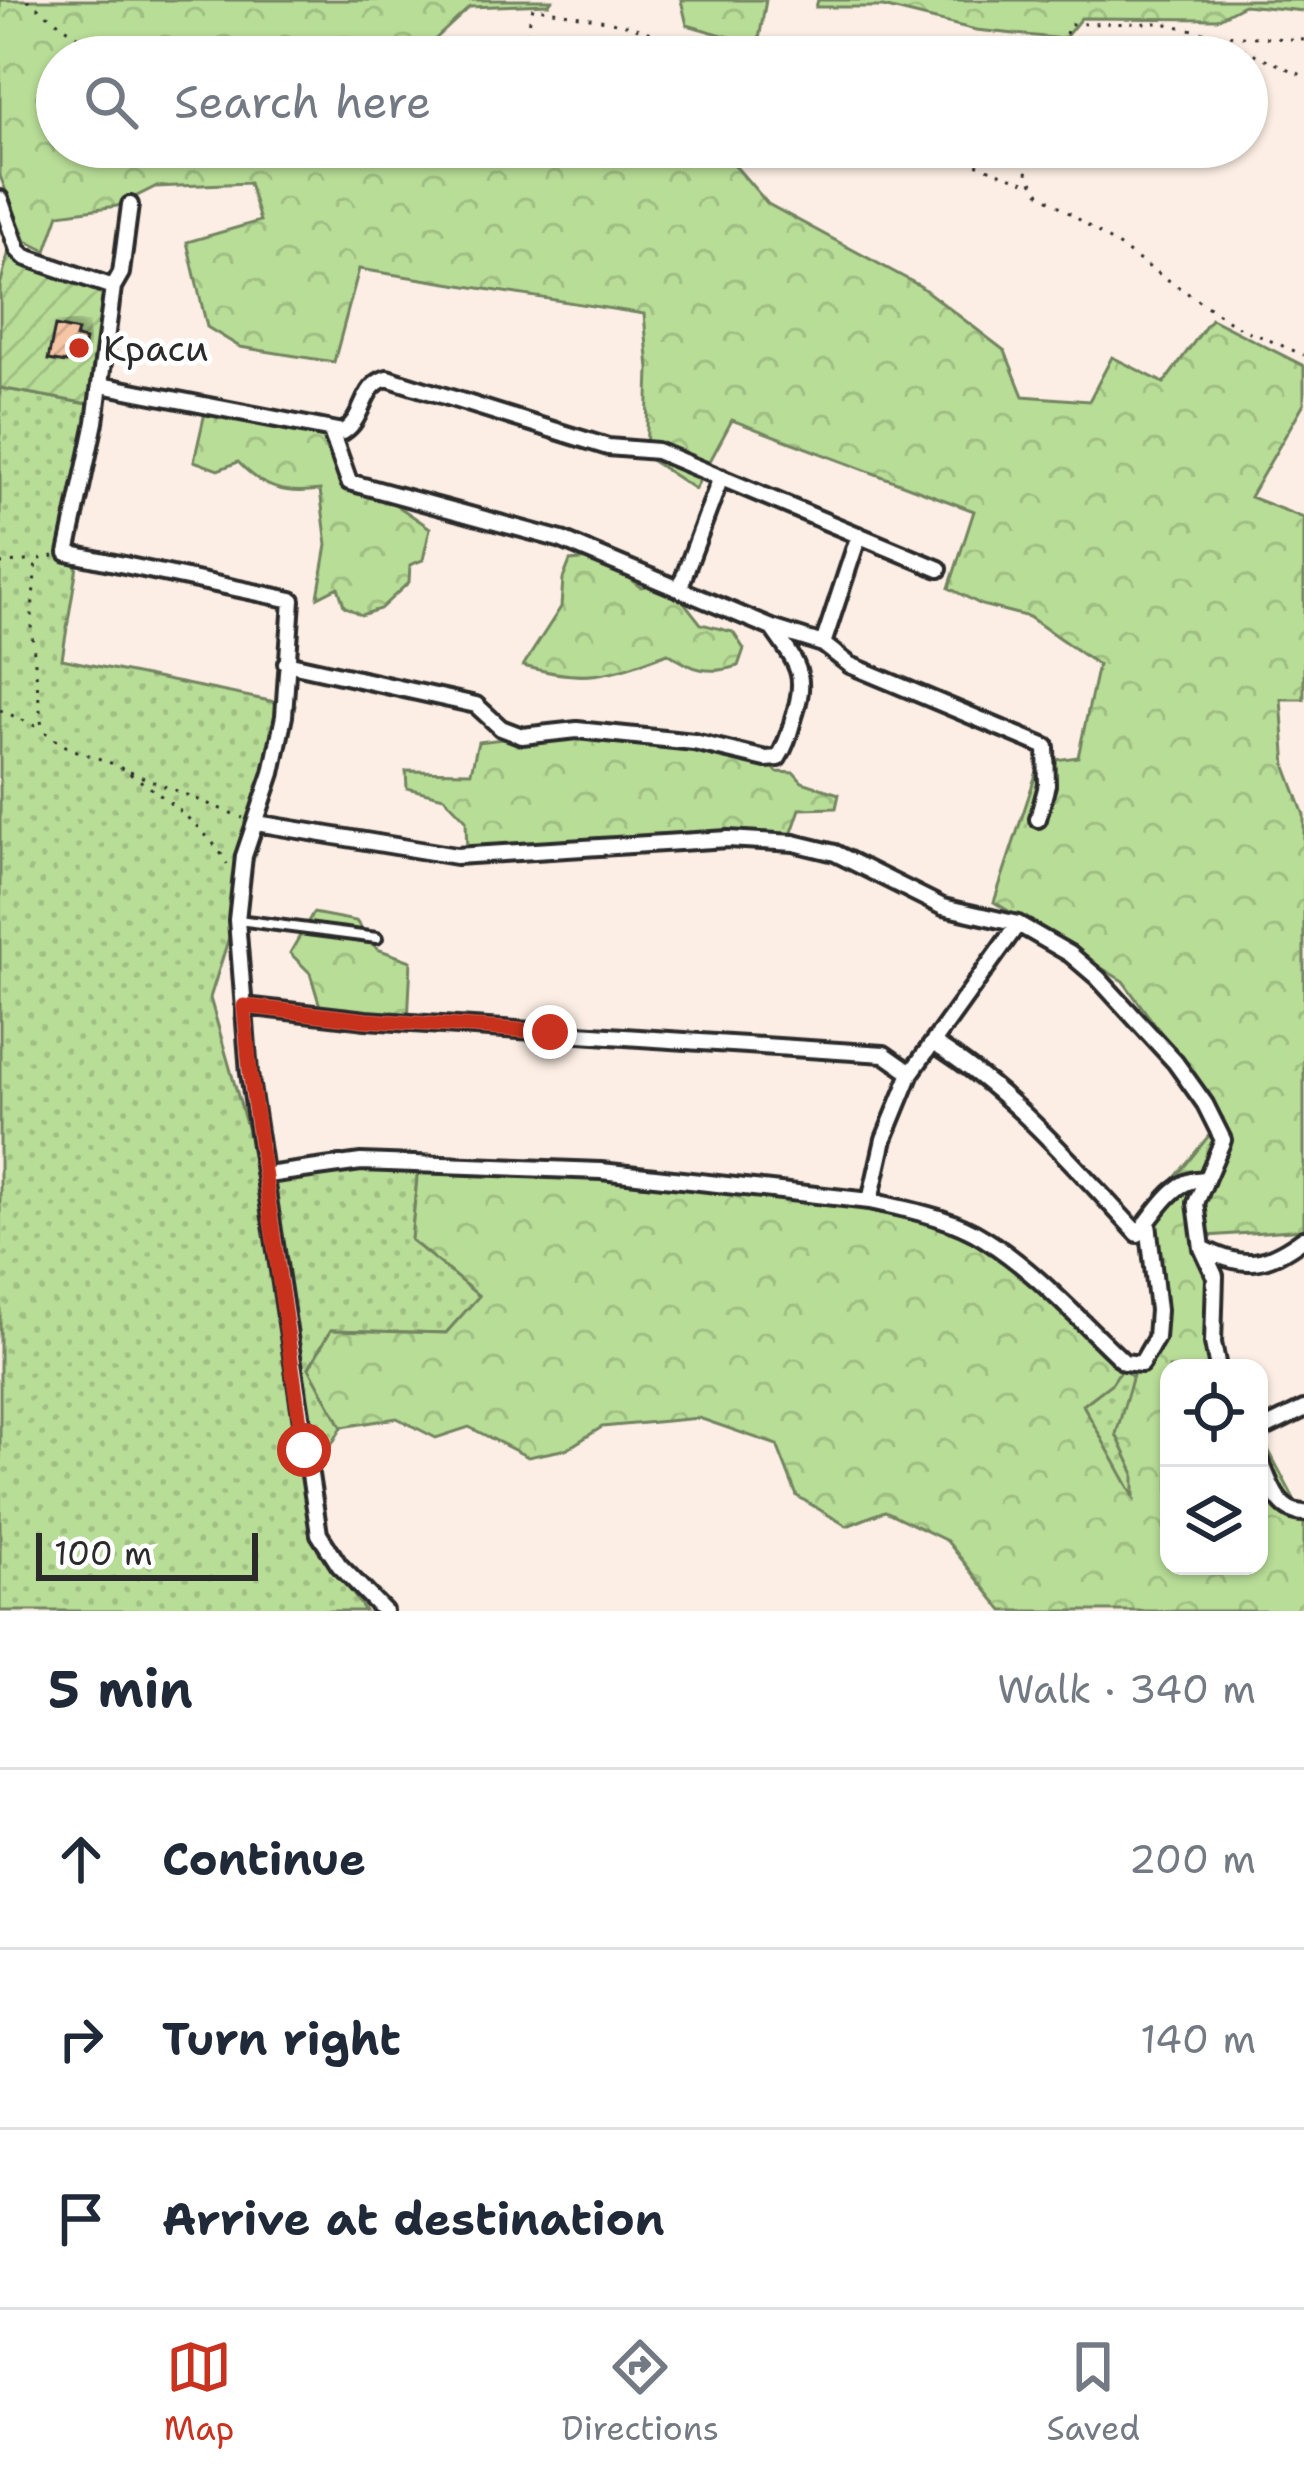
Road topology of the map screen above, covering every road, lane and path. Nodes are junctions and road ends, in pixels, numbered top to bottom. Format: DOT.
graph roads {
  1 [pos="27,0"];
  2 [pos="1209,34"];
  3 [pos="78,36"];
  4 [pos="526,36"];
  5 [pos="660,36"];
  6 [pos="1065,36"];
  7 [pos="1214,36"];
  8 [pos="1241,36"];
  9 [pos="1268,38"];
  10 [pos="1304,40"];
  11 [pos="1268,60"];
  12 [pos="1304,76"];
  13 [pos="987,168"];
  14 [pos="1028,168"];
  15 [pos="1032,184"];
  16 [pos="0,200"];
  17 [pos="130,205"];
  18 [pos="113,287"];
  19 [pos="1304,355"];
  20 [pos="101,385"];
  21 [pos="331,431"];
  22 [pos="721,477"];
  23 [pos="859,535"];
  24 [pos="67,553"];
  25 [pos="36,560"];
  26 [pos="0,564"];
  27 [pos="939,569"];
  28 [pos="680,587"];
  29 [pos="772,628"];
  30 [pos="823,644"];
  31 [pos="286,663"];
  32 [pos="0,710"];
  33 [pos="42,729"];
  34 [pos="122,768"];
  35 [pos="1039,819"];
  36 [pos="256,823"];
  37 [pos="238,887"];
  38 [pos="237,920"];
  39 [pos="1018,924"];
  40 [pos="376,938"];
  41 [pos="244,1006"];
  42 [pos="932,1043"];
  43 [pos="911,1073"];
  44 [pos="267,1175"];
  45 [pos="1206,1180"];
  46 [pos="870,1201"];
  47 [pos="1148,1223"];
  48 [pos="1304,1238"];
  49 [pos="1202,1248"];
  50 [pos="1216,1359"];
  51 [pos="1304,1409"];
  52 [pos="1268,1427"];
  53 [pos="1264,1467"];
  54 [pos="1304,1513"];
  55 [pos="384,1611"];
  1 -- 3 [label="path"];
  2 -- 6 [label="path"];
  2 -- 7 [label="path"];
  2 -- 8 [label="path"];
  4 -- 5 [label="path"];
  9 -- 10 [label="path"];
  11 -- 12 [label="path"];
  13 -- 15 [label="path"];
  14 -- 15 [label="path"];
  15 -- 19 [label="path"];
  16 -- 18 [label="street"];
  17 -- 18 [label="street"];
  18 -- 20 [label="street"];
  20 -- 21 [label="street"];
  20 -- 24 [label="street"];
  21 -- 22 [label="street"];
  21 -- 28 [label="street"];
  22 -- 23 [label="street"];
  22 -- 28 [label="street"];
  23 -- 27 [label="street"];
  23 -- 30 [label="street"];
  24 -- 25 [label="path"];
  24 -- 31 [label="street"];
  25 -- 26 [label="path"];
  25 -- 33 [label="path"];
  28 -- 29 [label="street"];
  29 -- 30 [label="street"];
  29 -- 31 [label="street"];
  30 -- 35 [label="street"];
  31 -- 36 [label="street"];
  32 -- 33 [label="path"];
  33 -- 34 [label="path"];
  34 -- 36 [label="path"];
  34 -- 37 [label="path"];
  36 -- 37 [label="street"];
  36 -- 39 [label="street"];
  37 -- 38 [label="street"];
  38 -- 40 [label="lane"];
  38 -- 41 [label="street"];
  39 -- 42 [label="street"];
  39 -- 45 [label="street"];
  41 -- 43 [label="street"];
  41 -- 44 [label="street"];
  42 -- 43 [label="street"];
  42 -- 47 [label="street"];
  43 -- 46 [label="street"];
  44 -- 46 [label="street"];
  44 -- 55 [label="street"];
  45 -- 47 [label="street"];
  45 -- 49 [label="street"];
  46 -- 47 [label="street"];
  48 -- 49 [label="street"];
  49 -- 50 [label="street"];
  51 -- 52 [label="street"];
  53 -- 54 [label="street"];
}
